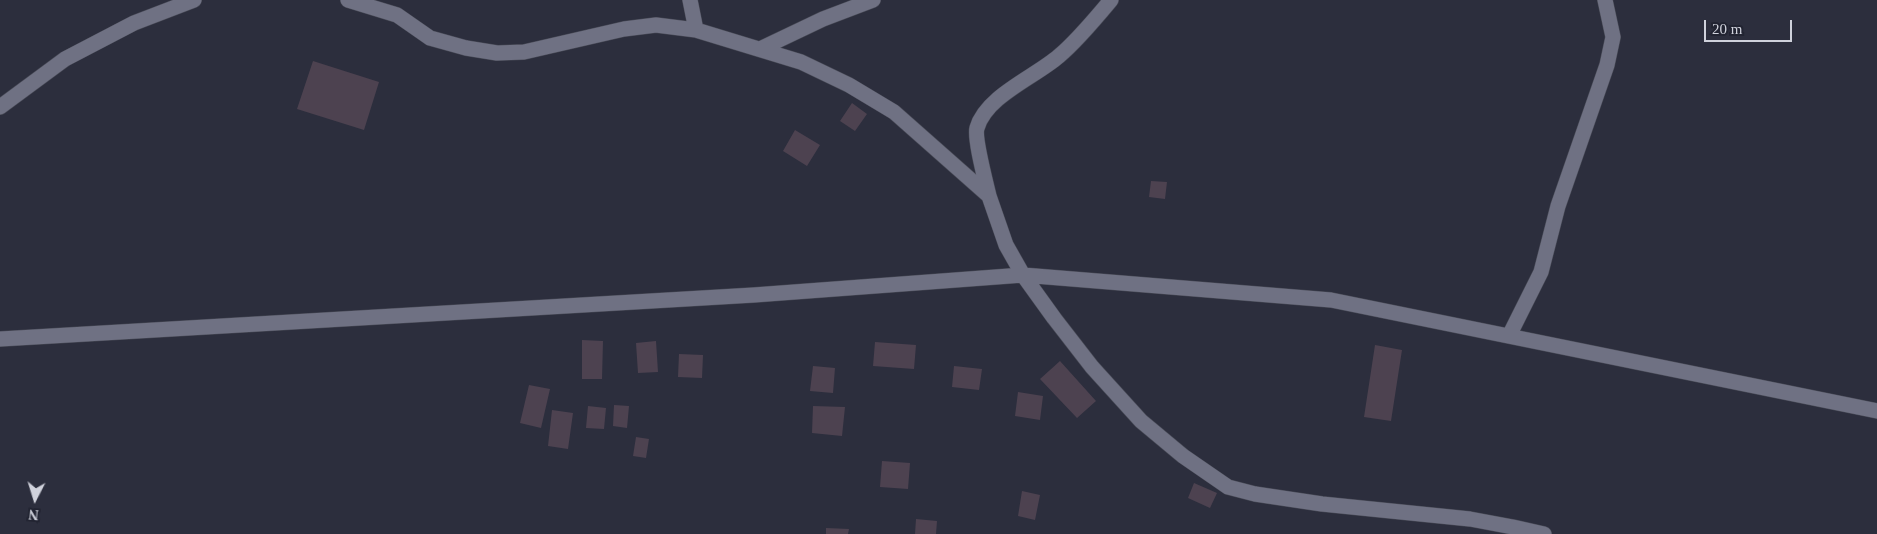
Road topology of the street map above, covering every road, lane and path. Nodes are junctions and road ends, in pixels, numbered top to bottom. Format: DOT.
graph roads {
  1 [pos="194,0"];
  2 [pos="348,0"];
  3 [pos="690,0"];
  4 [pos="873,0"];
  5 [pos="1111,0"];
  6 [pos="1605,0"];
  7 [pos="696,30"];
  8 [pos="760,48"];
  9 [pos="0,107"];
  10 [pos="989,196"];
  11 [pos="1024,276"];
  12 [pos="1509,336"];
  13 [pos="0,339"];
  14 [pos="1877,411"];
  15 [pos="1544,534"];
  1 -- 9 [label="street"];
  2 -- 7 [label="street"];
  3 -- 7 [label="street"];
  4 -- 8 [label="street"];
  5 -- 10 [label="street"];
  6 -- 12 [label="street"];
  7 -- 8 [label="street"];
  8 -- 10 [label="street"];
  10 -- 11 [label="street"];
  11 -- 12 [label="street"];
  11 -- 13 [label="street"];
  11 -- 15 [label="street"];
  12 -- 14 [label="street"];
}
